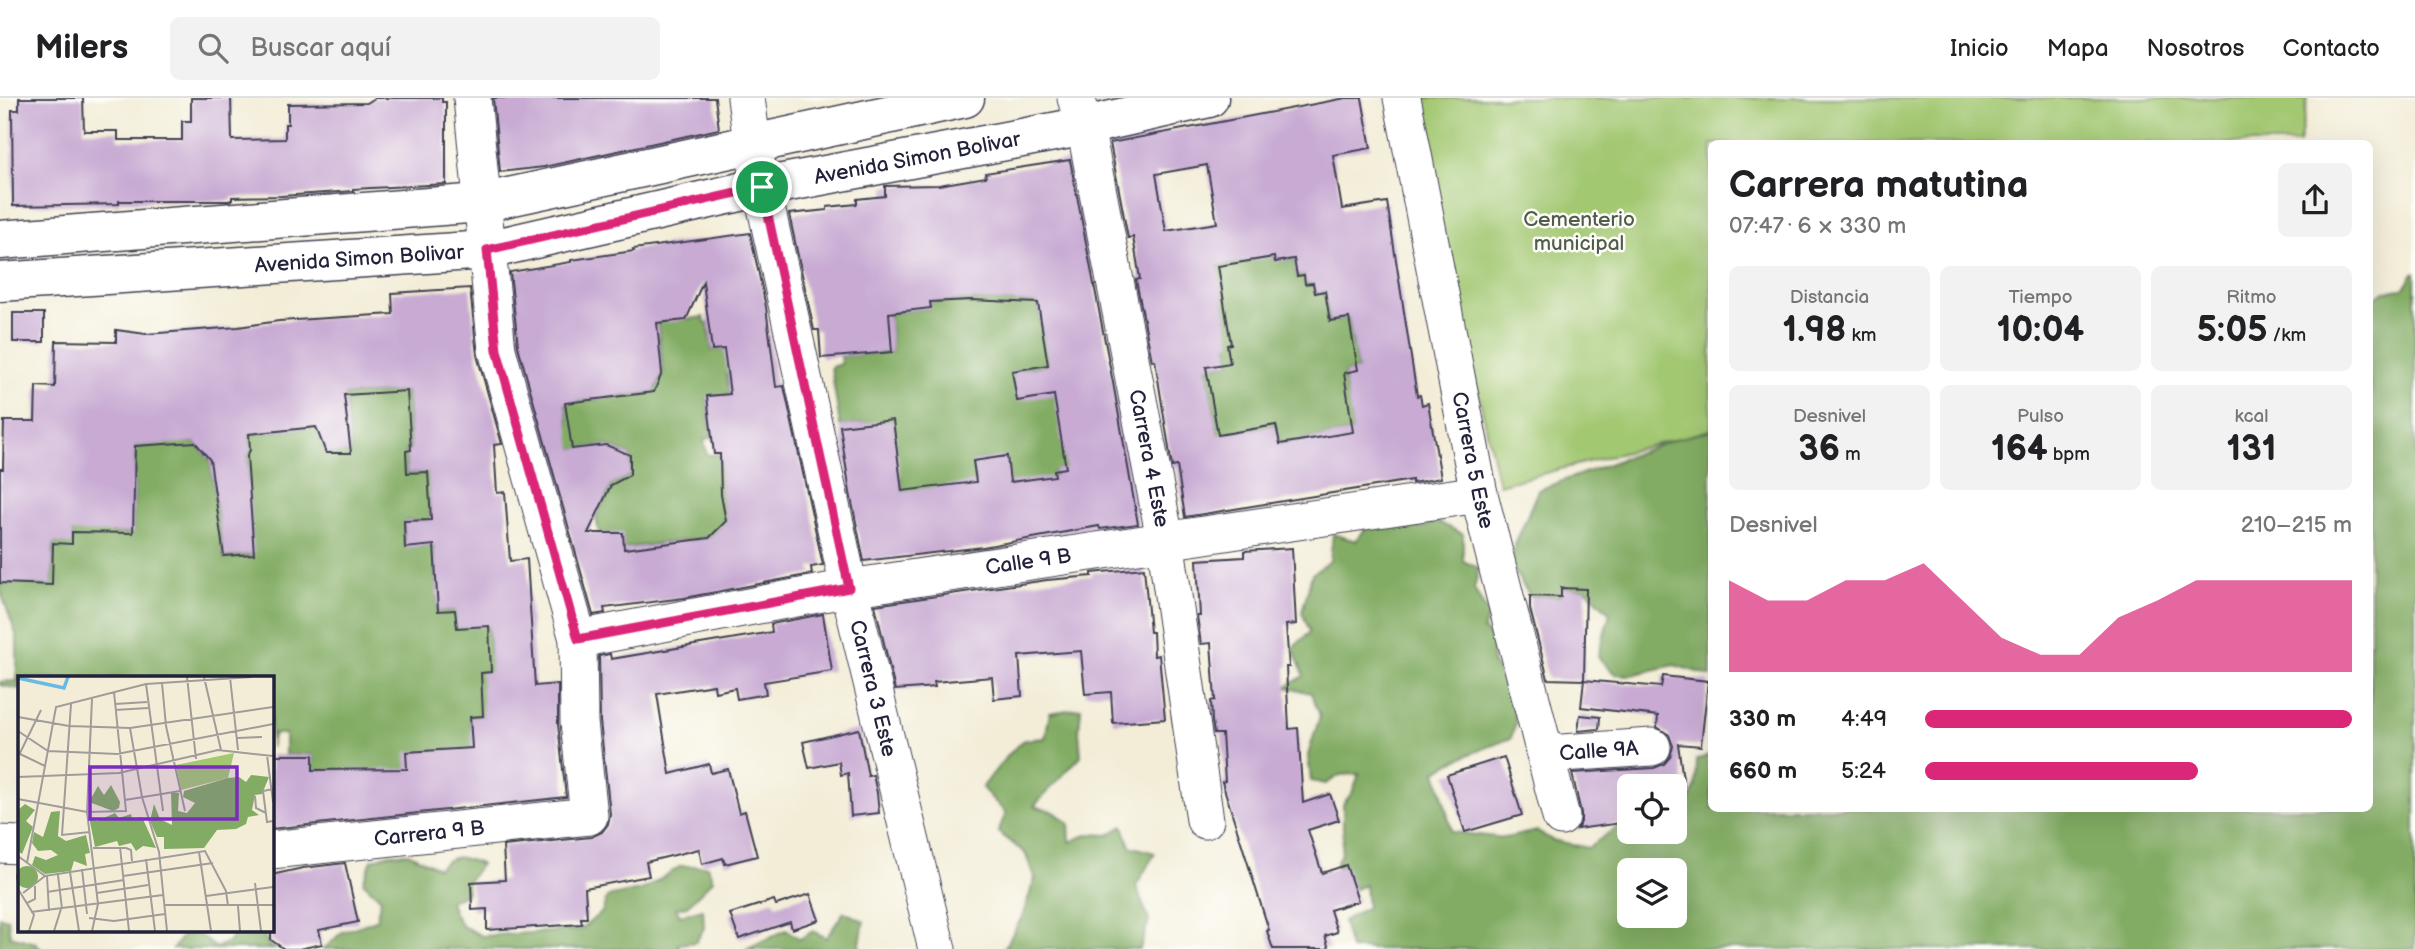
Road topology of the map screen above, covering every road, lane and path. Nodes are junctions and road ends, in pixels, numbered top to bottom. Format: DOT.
graph roads {
  1 [pos="472,98"];
  2 [pos="746,98"];
  3 [pos="965,98"];
  4 [pos="1209,98"];
  5 [pos="1402,98"];
  6 [pos="1080,112"];
  7 [pos="752,143"];
  8 [pos="762,187"];
  9 [pos="481,203"];
  10 [pos="0,240"];
  11 [pos="487,250"];
  12 [pos="0,282"];
  13 [pos="1479,494"];
  14 [pos="1165,539"];
  15 [pos="849,588"];
  16 [pos="578,639"];
  17 [pos="1653,747"];
  18 [pos="1547,754"];
  19 [pos="1561,817"];
  20 [pos="1205,820"];
  21 [pos="0,844"];
  22 [pos="18,845"];
  23 [pos="273,850"];
  24 [pos="937,949"];
  1 -- 9 [label="street"];
  2 -- 7 [label="street, Carrera 3 Este"];
  3 -- 7 [label="main road"];
  4 -- 6 [label="main road, Avenida Simon Bolivar"];
  5 -- 13 [label="street, Carrera 5 Este"];
  6 -- 8 [label="main road, Avenida Simon Bolivar"];
  6 -- 14 [label="street, Carrera 4 Este"];
  7 -- 8 [label="street, Carrera 3 Este"];
  7 -- 9 [label="main road"];
  8 -- 11 [label="main road, Avenida Simon Bolivar"];
  8 -- 15 [label="street, Carrera 3 Este"];
  9 -- 10 [label="main road"];
  9 -- 11 [label="street"];
  11 -- 12 [label="main road, Avenida Simon Bolivar"];
  11 -- 16 [label="street"];
  13 -- 14 [label="street, Calle 9 B"];
  13 -- 18 [label="street, Carrera 5 Este"];
  14 -- 15 [label="street, Calle 9 B"];
  14 -- 20 [label="street, Carrera 4 Este"];
  15 -- 16 [label="street, Calle 9 B"];
  15 -- 24 [label="street, Carrera 3 Este"];
  16 -- 23 [label="street, Carrera 9 B"];
  17 -- 18 [label="street, Calle 9A"];
  18 -- 19 [label="street, Carrera 5 Este"];
  21 -- 22 [label="street"];
}
